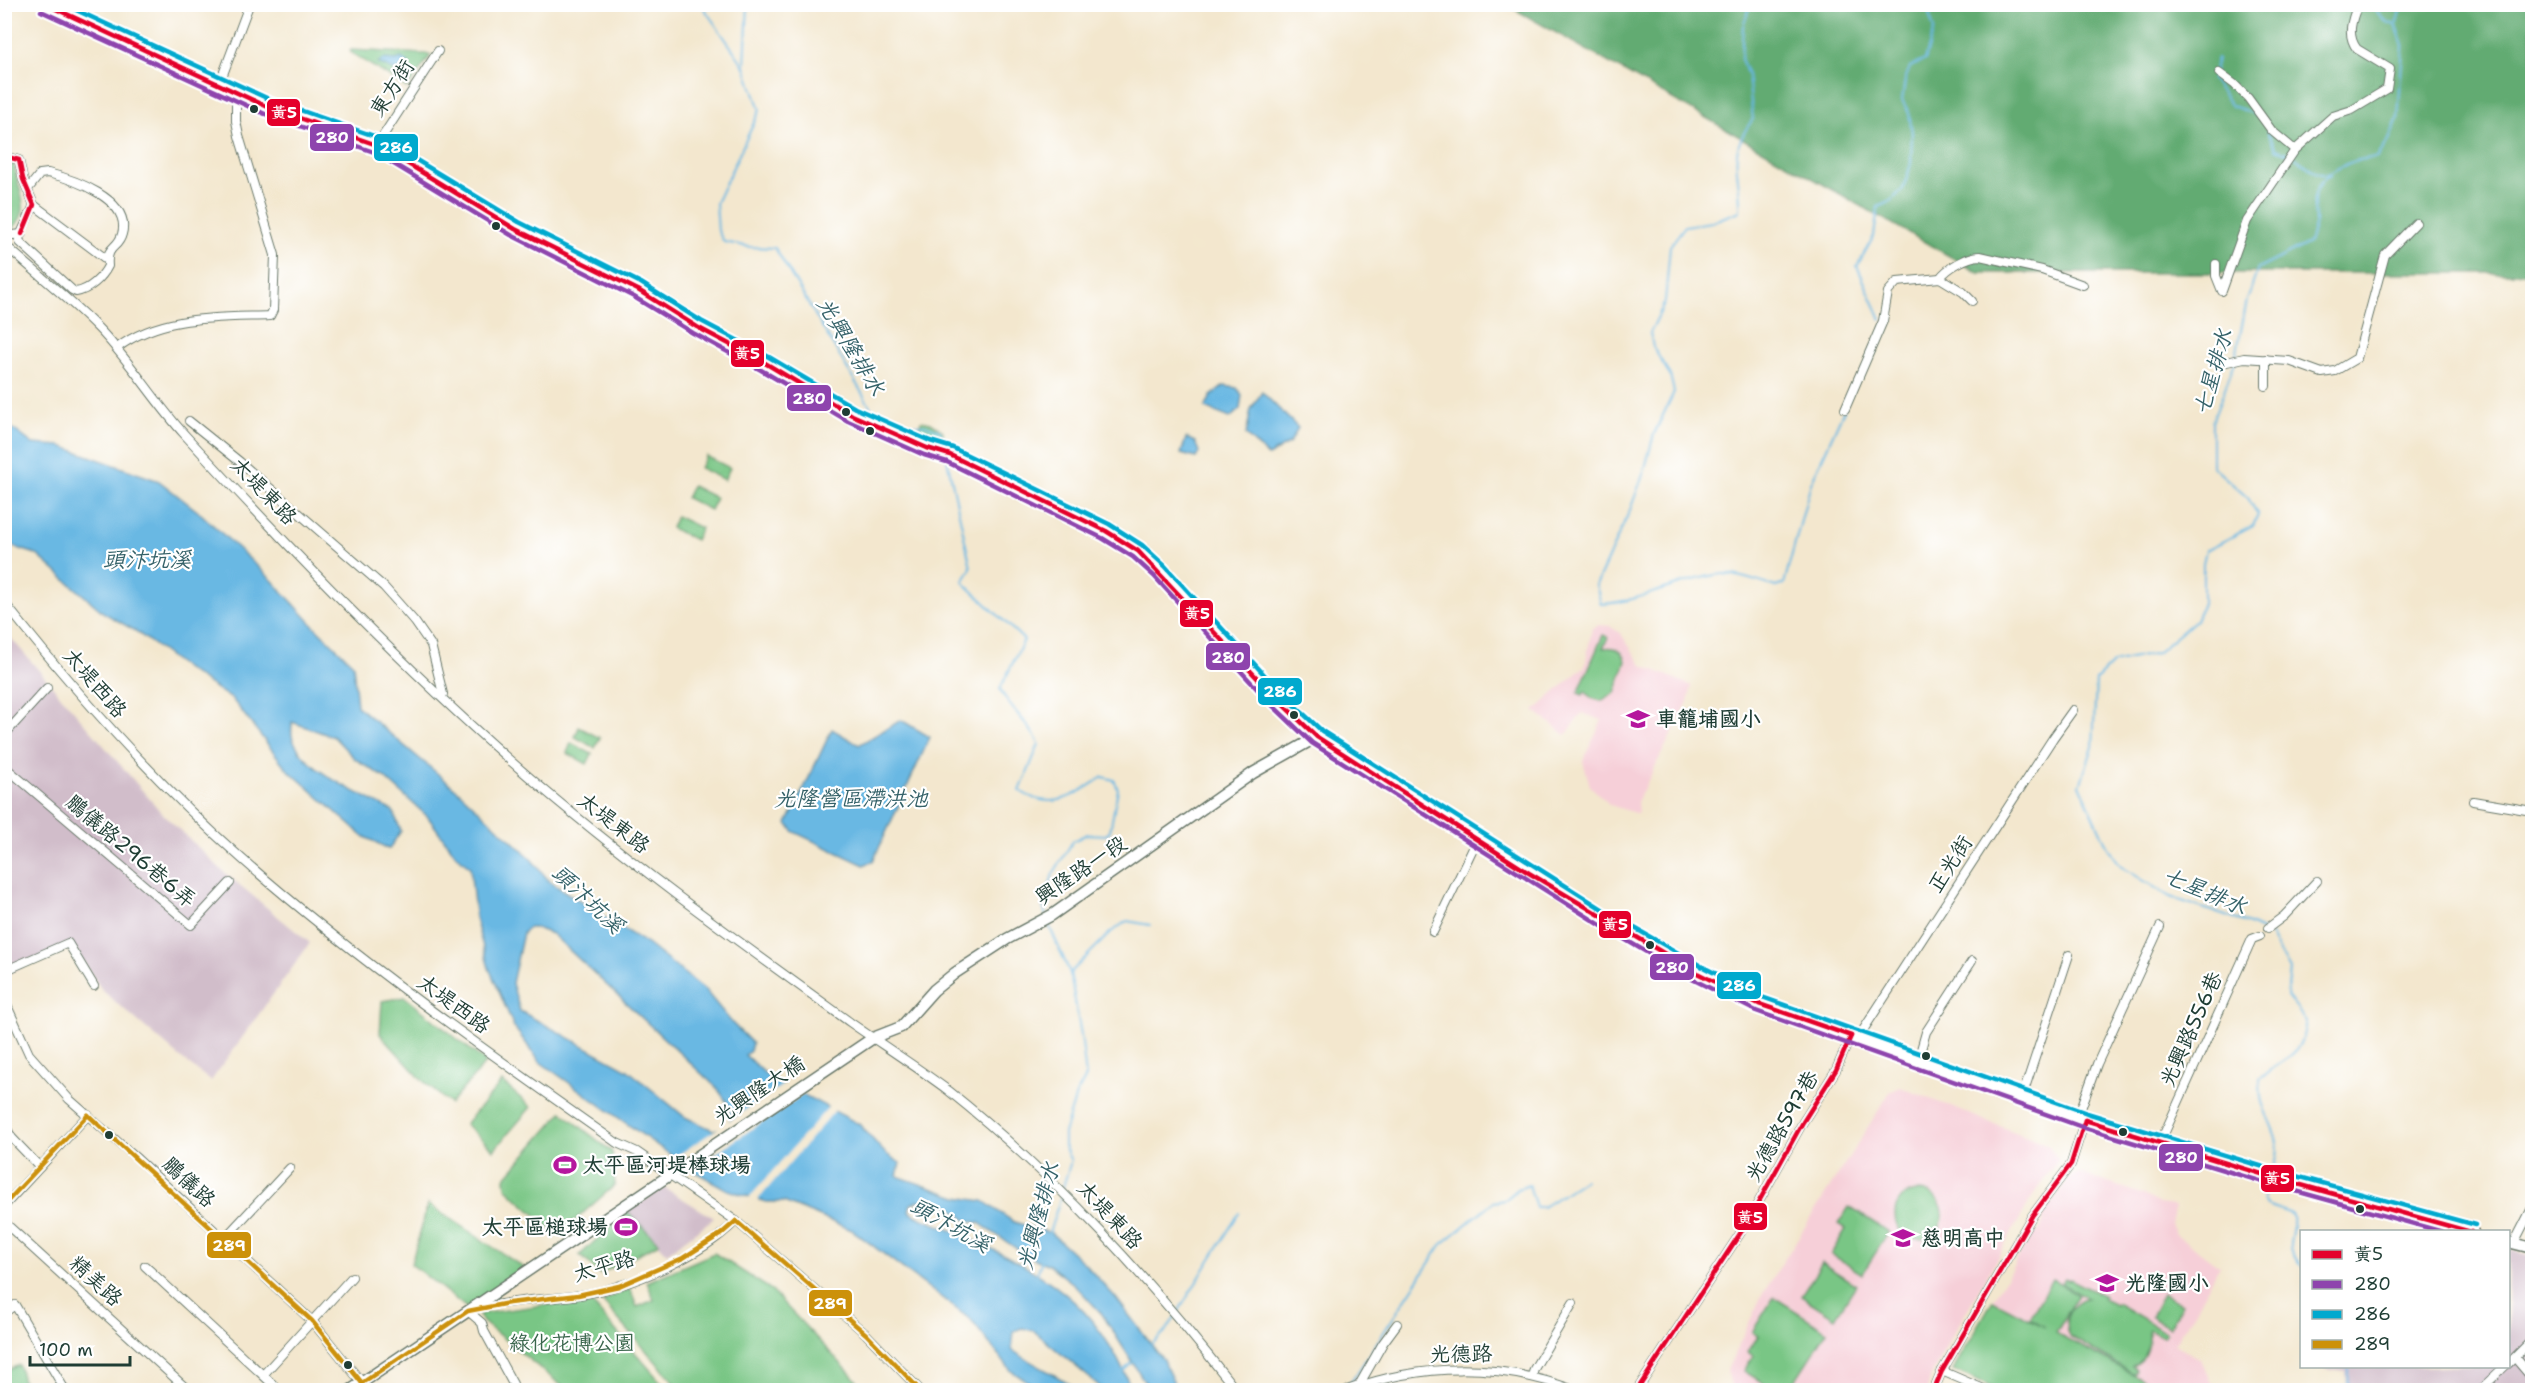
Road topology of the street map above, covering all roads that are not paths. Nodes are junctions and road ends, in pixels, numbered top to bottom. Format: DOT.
graph roads {
  1 [pos="44,4"];
  2 [pos="249,4"];
  3 [pos="2358,4"];
  4 [pos="438,51"];
  5 [pos="2218,73"];
  6 [pos="219,85"];
  7 [pos="236,93"];
  8 [pos="377,145"];
  9 [pos="2295,150"];
  10 [pos="4,156"];
  11 [pos="28,189"];
  12 [pos="34,205"];
  13 [pos="2416,223"];
  14 [pos="22,234"];
  15 [pos="4,236"];
  16 [pos="4,244"];
  17 [pos="106,259"];
  18 [pos="2216,264"];
  19 [pos="1940,278"];
  20 [pos="2083,285"];
  21 [pos="1972,301"];
  22 [pos="117,348"];
  23 [pos="2266,359"];
  24 [pos="2227,362"];
  25 [pos="2266,386"];
  26 [pos="1845,409"];
  27 [pos="189,421"];
  28 [pos="4,602"];
  29 [pos="47,688"];
  30 [pos="443,694"];
  31 [pos="2073,710"];
  32 [pos="4,735"];
  33 [pos="1317,737"];
  34 [pos="4,766"];
  35 [pos="2472,801"];
  36 [pos="2532,811"];
  37 [pos="1477,840"];
  38 [pos="2317,881"];
  39 [pos="230,883"];
  40 [pos="2160,927"];
  41 [pos="2268,928"];
  42 [pos="1433,932"];
  43 [pos="2260,936"];
  44 [pos="2069,955"];
  45 [pos="1972,962"];
  46 [pos="4,971"];
  47 [pos="94,986"];
  48 [pos="4,999"];
  49 [pos="1855,1037"];
  50 [pos="873,1038"];
  51 [pos="1918,1060"];
  52 [pos="2022,1097"];
  53 [pos="88,1115"];
  54 [pos="2082,1118"];
  55 [pos="4,1124"];
  56 [pos="2160,1143"];
  57 [pos="40,1167"];
  58 [pos="290,1167"];
  59 [pos="667,1175"];
  60 [pos="4,1206"];
  61 [pos="2532,1208"];
  62 [pos="736,1221"];
  63 [pos="4,1222"];
  64 [pos="2466,1230"];
  65 [pos="224,1239"];
  66 [pos="2511,1242"];
  67 [pos="2532,1248"];
  68 [pos="145,1266"];
  69 [pos="352,1277"];
  70 [pos="1572,1304"];
  71 [pos="468,1311"];
  72 [pos="4,1313"];
  73 [pos="312,1321"];
  74 [pos="1397,1324"];
  75 [pos="2532,1340"];
  76 [pos="2510,1363"];
  77 [pos="2504,1368"];
  78 [pos="1942,1371"];
  79 [pos="263,1375"];
  80 [pos="1533,1377"];
  81 [pos="2532,1378"];
  82 [pos="362,1383"];
  83 [pos="1358,1387"];
  84 [pos="65,1390"];
  85 [pos="188,1390"];
  86 [pos="279,1390"];
  87 [pos="351,1390"];
  88 [pos="512,1390"];
  89 [pos="920,1390"];
  90 [pos="1236,1390"];
  91 [pos="1347,1390"];
  92 [pos="1574,1390"];
  93 [pos="1637,1390"];
  94 [pos="1934,1390"];
  95 [pos="1986,1390"];
  96 [pos="2480,1390"];
  1 -- 6 [label="main road"];
  2 -- 6 [label="street"];
  3 -- 9 [label="street"];
  4 -- 8 [label="street, 東方街"];
  5 -- 9 [label="street"];
  6 -- 7 [label="main road"];
  7 -- 8 [label="main road"];
  7 -- 22 [label="street"];
  8 -- 33 [label="main road"];
  9 -- 18 [label="street"];
  10 -- 11 [label="street"];
  11 -- 12 [label="street"];
  11 -- 17 [label="street"];
  12 -- 14 [label="street"];
  12 -- 17 [label="street"];
  13 -- 23 [label="street"];
  14 -- 15 [label="street"];
  14 -- 17 [label="street"];
  16 -- 22 [label="street, 太堤東路"];
  19 -- 20 [label="street"];
  19 -- 21 [label="street"];
  19 -- 26 [label="street"];
  22 -- 50 [label="street, 太堤東路"];
  23 -- 24 [label="street"];
  23 -- 25 [label="street"];
  27 -- 30 [label="street"];
  28 -- 59 [label="street, 太堤西路"];
  29 -- 32 [label="street"];
  31 -- 49 [label="street, 正光街"];
  33 -- 37 [label="main road"];
  33 -- 50 [label="main road, 興隆路一段"];
  34 -- 39 [label="street, 鵬儀路296巷6弄"];
  35 -- 36 [label="street"];
  37 -- 42 [label="street"];
  37 -- 49 [label="main road"];
  38 -- 41 [label="street"];
  40 -- 54 [label="street"];
  43 -- 56 [label="street, 光興路556巷"];
  44 -- 52 [label="street"];
  45 -- 51 [label="street"];
  46 -- 47 [label="street"];
  48 -- 53 [label="street, 鵬儀路"];
  49 -- 51 [label="main road"];
  49 -- 93 [label="street, 光德路597巷"];
  50 -- 59 [label="main road, 光興隆大橋"];
  50 -- 90 [label="street, 太堤東路"];
  51 -- 52 [label="main road"];
  52 -- 54 [label="main road"];
  53 -- 57 [label="street"];
  53 -- 65 [label="street, 鵬儀路"];
  54 -- 56 [label="main road"];
  54 -- 78 [label="street"];
  55 -- 57 [label="street"];
  56 -- 64 [label="main road"];
  57 -- 60 [label="street"];
  58 -- 65 [label="street"];
  59 -- 62 [label="street, 太堤西路"];
  59 -- 71 [label="main road, 太平路"];
  61 -- 66 [label="street"];
  62 -- 71 [label="street, 太平路"];
  62 -- 89 [label="street, 太堤西路"];
  63 -- 85 [label="street, 精美路"];
  65 -- 73 [label="street, 鵬儀路"];
  66 -- 67 [label="main road"];
  68 -- 79 [label="street"];
  69 -- 73 [label="street"];
  70 -- 80 [label="street"];
  71 -- 82 [label="main road, 太平路"];
  71 -- 88 [label="street"];
  72 -- 84 [label="street"];
  73 -- 79 [label="street"];
  73 -- 82 [label="street, 鵬儀路"];
  74 -- 83 [label="street"];
  75 -- 76 [label="street"];
  76 -- 81 [label="street"];
  77 -- 96 [label="street"];
  78 -- 94 [label="street"];
  78 -- 95 [label="street"];
  79 -- 86 [label="street"];
  80 -- 83 [label="street, 光德路"];
  80 -- 92 [label="street, 光德路"];
  82 -- 87 [label="main road, 太平路"];
  83 -- 91 [label="street, 光德路"];
}
